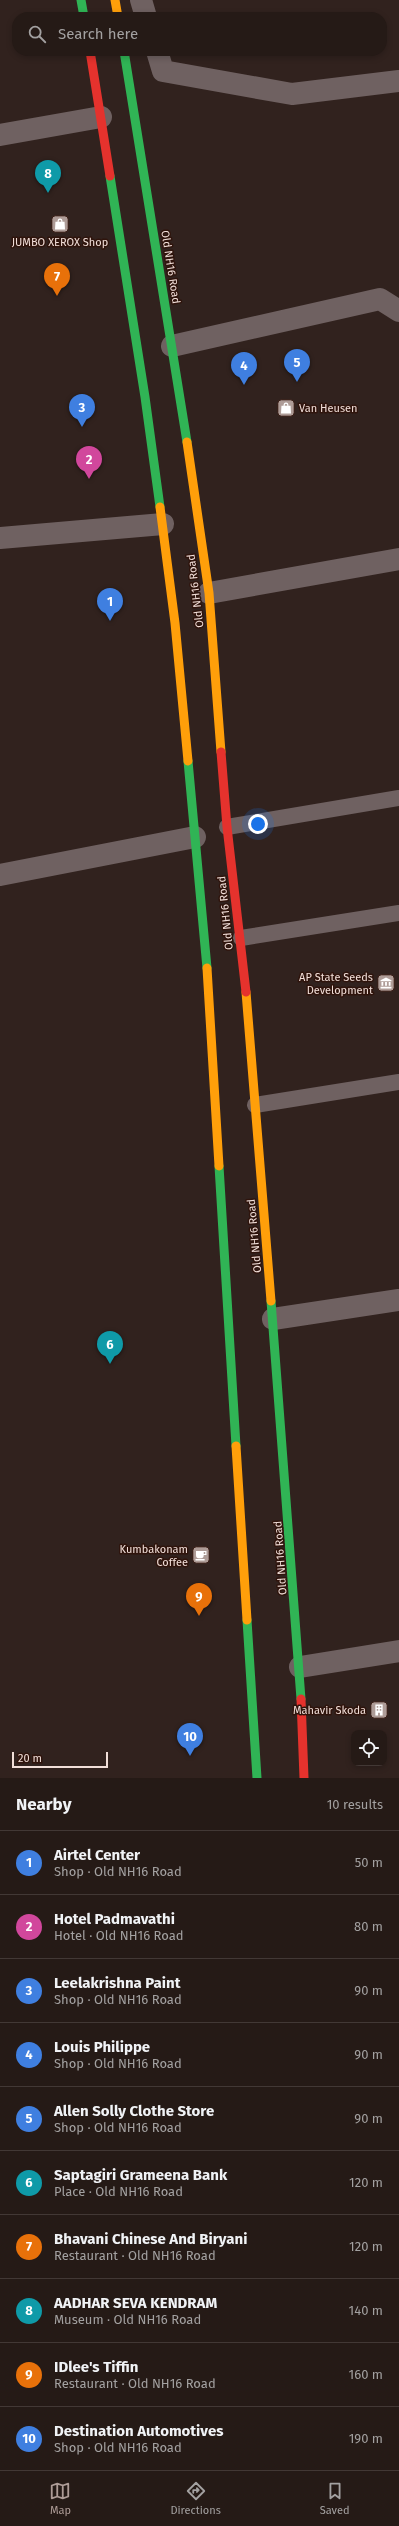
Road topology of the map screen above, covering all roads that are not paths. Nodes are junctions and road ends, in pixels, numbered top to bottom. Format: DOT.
graph roads {
  1 [pos="81,0"];
  2 [pos="115,0"];
  3 [pos="141,0"];
  4 [pos="83,12"];
  5 [pos="117,12"];
  6 [pos="145,12"];
  7 [pos="91,56"];
  8 [pos="125,56"];
  9 [pos="158,56"];
  10 [pos="399,81"];
  11 [pos="101,117"];
  12 [pos="0,135"];
  13 [pos="399,311"];
  14 [pos="172,346"];
  15 [pos="163,524"];
  16 [pos="0,538"];
  17 [pos="399,559"];
  18 [pos="209,594"];
  19 [pos="399,798"];
  20 [pos="228,827"];
  21 [pos="195,837"];
  22 [pos="0,875"];
  23 [pos="399,913"];
  24 [pos="241,938"];
  25 [pos="399,1082"];
  26 [pos="255,1105"];
  27 [pos="399,1300"];
  28 [pos="273,1320"];
  29 [pos="399,1651"];
  30 [pos="300,1667"];
  31 [pos="257,1778"];
  32 [pos="304,1778"];
  1 -- 4 [label="main road"];
  2 -- 5 [label="main road"];
  3 -- 6 [label="street"];
  7 -- 11 [label="main road, Old NH16 Road"];
  8 -- 14 [label="main road, Old NH16 Road"];
  9 -- 10 [label="street"];
  11 -- 12 [label="street"];
  11 -- 15 [label="main road, Old NH16 Road"];
  13 -- 14 [label="street"];
  14 -- 18 [label="main road, Old NH16 Road"];
  15 -- 16 [label="street"];
  15 -- 21 [label="main road, Old NH16 Road"];
  17 -- 18 [label="street"];
  18 -- 20 [label="main road, Old NH16 Road"];
  19 -- 20 [label="lane"];
  20 -- 24 [label="main road, Old NH16 Road"];
  21 -- 22 [label="street"];
  21 -- 31 [label="main road, Old NH16 Road"];
  23 -- 24 [label="lane"];
  24 -- 26 [label="main road, Old NH16 Road"];
  25 -- 26 [label="lane"];
  26 -- 28 [label="main road, Old NH16 Road"];
  27 -- 28 [label="street"];
  28 -- 30 [label="main road, Old NH16 Road"];
  29 -- 30 [label="street"];
  30 -- 32 [label="main road, Old NH16 Road"];
}
